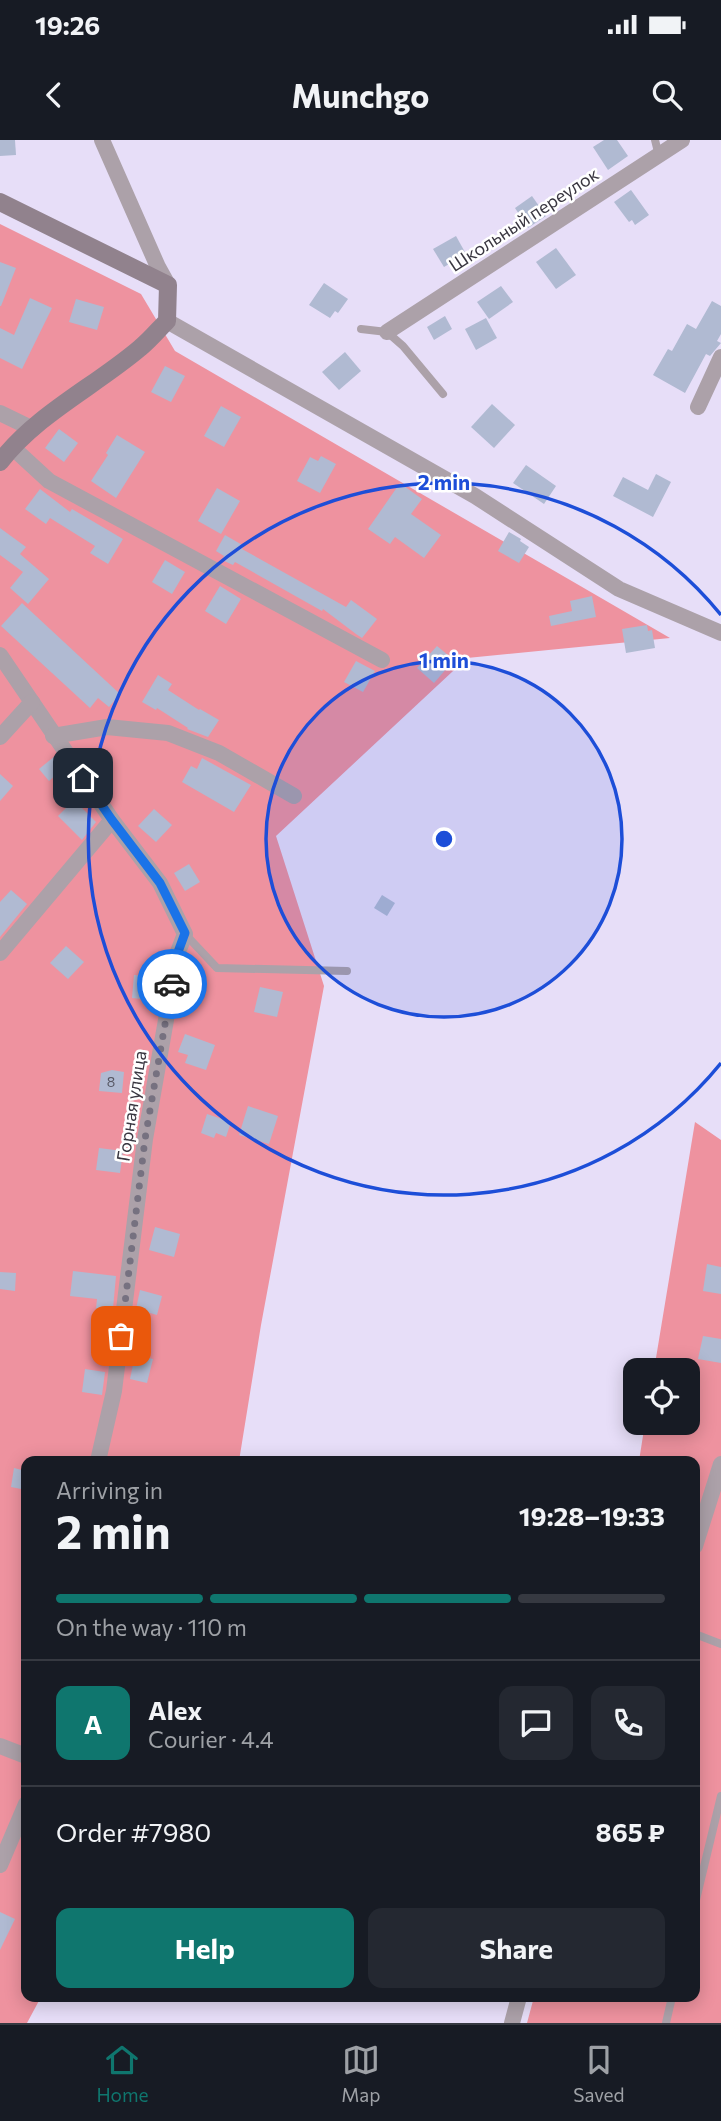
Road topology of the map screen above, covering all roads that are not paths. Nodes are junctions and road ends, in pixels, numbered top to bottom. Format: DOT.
graph roads {
  1 [pos="102,140"];
  2 [pos="682,140"];
  3 [pos="657,148"];
  4 [pos="0,202"];
  5 [pos="168,285"];
  6 [pos="167,321"];
  7 [pos="361,329"];
  8 [pos="387,332"];
  9 [pos="721,357"];
  10 [pos="443,394"];
  11 [pos="698,407"];
  12 [pos="0,413"];
  13 [pos="33,429"];
  14 [pos="12,447"];
  15 [pos="0,462"];
  16 [pos="721,633"];
  17 [pos="0,655"];
  18 [pos="382,660"];
  19 [pos="32,702"];
  20 [pos="53,736"];
  21 [pos="0,737"];
  22 [pos="294,796"];
  23 [pos="112,820"];
  24 [pos="185,933"];
  25 [pos="0,953"];
  26 [pos="347,971"];
  27 [pos="99,1456"];
  28 [pos="721,1464"];
  29 [pos="700,1530"];
  30 [pos="700,1636"];
  31 [pos="721,1644"];
  32 [pos="0,1746"];
  33 [pos="21,1754"];
  34 [pos="721,1797"];
  35 [pos="21,1816"];
  36 [pos="0,1865"];
  37 [pos="700,1883"];
  38 [pos="518,2002"];
  39 [pos="671,2002"];
  40 [pos="512,2023"];
  41 [pos="666,2023"];
  1 -- 5 [label="street"];
  2 -- 3 [label="street, Школьный переулок"];
  3 -- 8 [label="street, Школьный переулок"];
  4 -- 5 [label="main road"];
  5 -- 6 [label="main road"];
  6 -- 13 [label="main road"];
  6 -- 16 [label="street"];
  7 -- 8 [label="lane"];
  8 -- 10 [label="lane"];
  9 -- 11 [label="street"];
  12 -- 13 [label="street"];
  13 -- 14 [label="main road"];
  14 -- 15 [label="main road"];
  14 -- 18 [label="street"];
  17 -- 19 [label="street"];
  19 -- 20 [label="street"];
  19 -- 21 [label="street"];
  20 -- 22 [label="street"];
  20 -- 23 [label="street"];
  23 -- 24 [label="street"];
  23 -- 25 [label="street"];
  24 -- 26 [label="lane"];
  24 -- 27 [label="street, Горная улица"];
  28 -- 29 [label="street"];
  30 -- 31 [label="lane"];
  32 -- 33 [label="street"];
  34 -- 37 [label="lane"];
  35 -- 36 [label="street"];
  38 -- 40 [label="street"];
  39 -- 41 [label="lane"];
}
